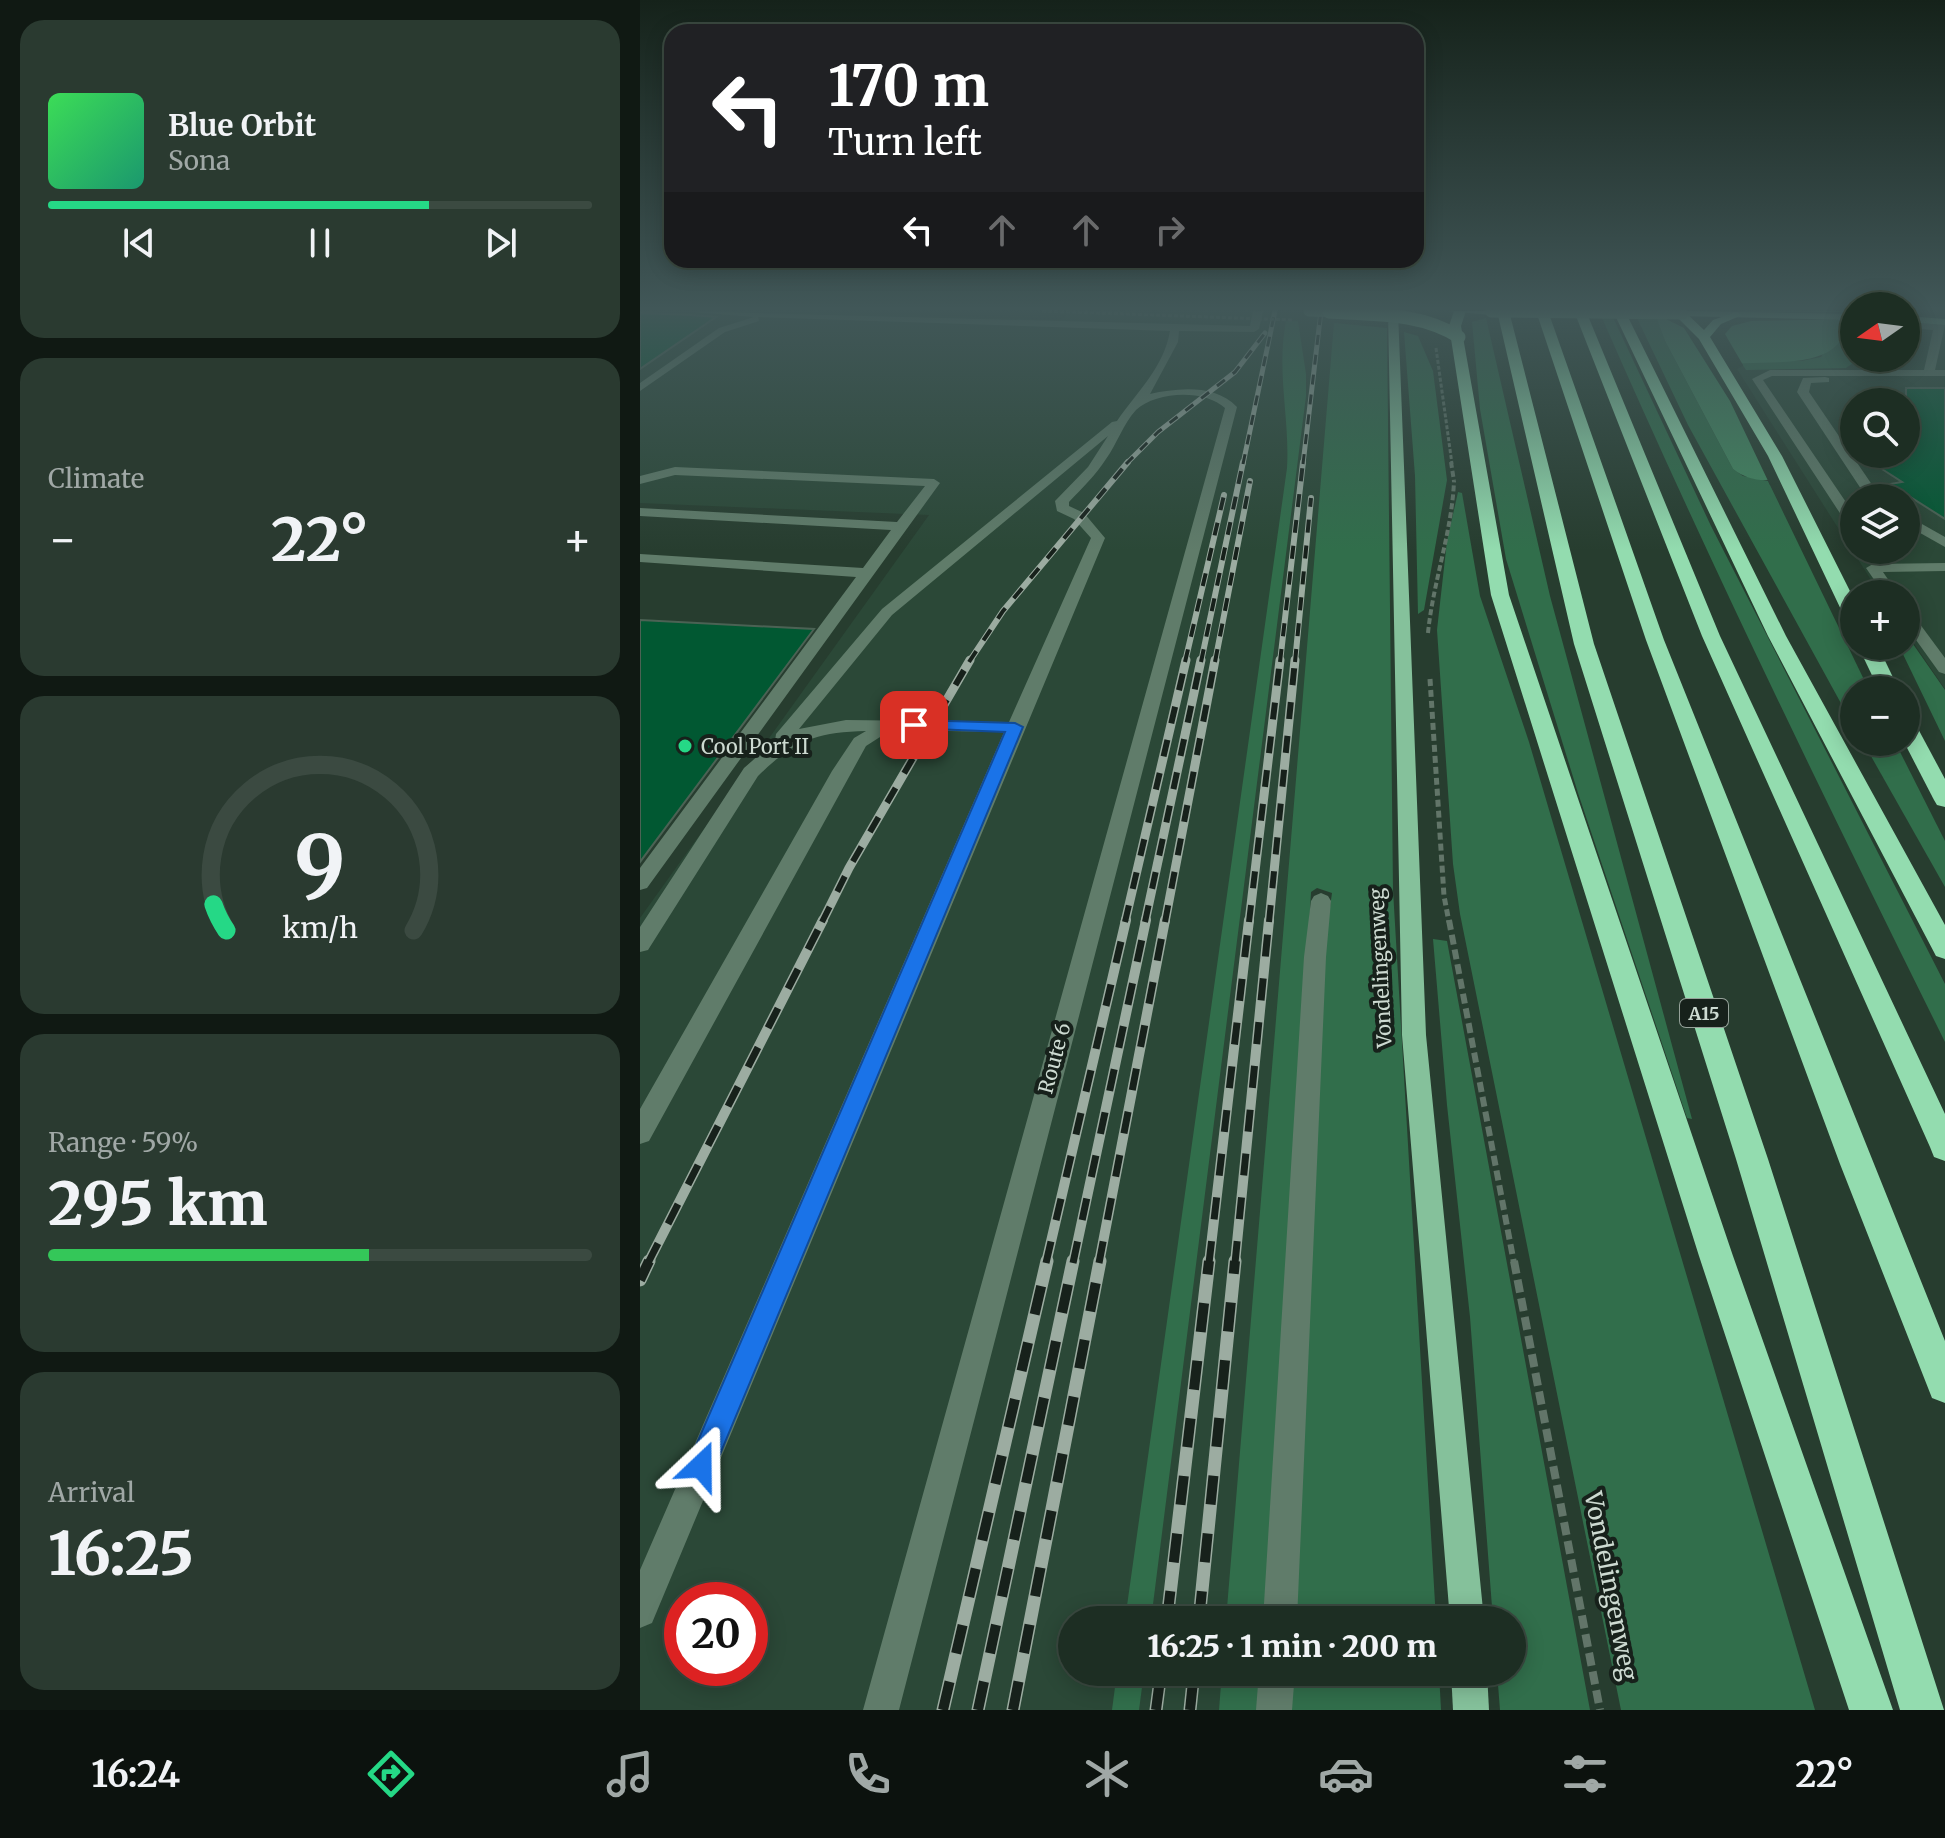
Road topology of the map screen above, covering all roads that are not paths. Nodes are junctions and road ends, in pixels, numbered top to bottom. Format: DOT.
graph roads {
  1 [pos="1147,391"];
  2 [pos="1394,391"];
  3 [pos="1462,391"];
  4 [pos="1522,391"];
  5 [pos="1569,391"];
  6 [pos="1617,391"];
  7 [pos="1658,391"];
  8 [pos="1736,391"];
  9 [pos="1765,391"];
  10 [pos="1803,391"];
  11 [pos="1139,402"];
  12 [pos="1128,414"];
  13 [pos="640,480"];
  14 [pos="1865,484"];
  15 [pos="1840,503"];
  16 [pos="640,512"];
  17 [pos="901,526"];
  18 [pos="1920,528"];
  19 [pos="1945,543"];
  20 [pos="640,558"];
  21 [pos="1873,564"];
  22 [pos="1945,567"];
  23 [pos="1873,568"];
  24 [pos="867,573"];
  25 [pos="1881,580"];
  26 [pos="1840,589"];
  27 [pos="1920,634"];
  28 [pos="1945,669"];
  29 [pos="887,725"];
  30 [pos="1015,727"];
  31 [pos="772,750"];
  32 [pos="1920,752"];
  33 [pos="1945,800"];
  34 [pos="640,883"];
  35 [pos="1321,901"];
  36 [pos="640,944"];
  37 [pos="1945,949"];
  38 [pos="640,1133"];
  39 [pos="1945,1147"];
  40 [pos="1945,1385"];
  41 [pos="1281,1606"];
  42 [pos="1466,1606"];
  43 [pos="640,1611"];
  44 [pos="1276,1686"];
  45 [pos="1470,1686"];
  46 [pos="881,1710"];
  47 [pos="1274,1710"];
  48 [pos="1471,1710"];
  49 [pos="1871,1710"];
  50 [pos="1922,1710"];
  1 -- 11 [label="street"];
  2 -- 42 [label="main road, Vondelingenweg"];
  3 -- 49 [label="highway"];
  4 -- 50 [label="highway, A15"];
  5 -- 40 [label="highway"];
  6 -- 39 [label="highway"];
  7 -- 37 [label="highway"];
  8 -- 26 [label="highway"];
  9 -- 15 [label="street"];
  10 -- 14 [label="street"];
  11 -- 12 [label="street"];
  11 -- 46 [label="street, Route 6"];
  12 -- 30 [label="street"];
  12 -- 31 [label="street"];
  13 -- 17 [label="street"];
  16 -- 17 [label="street"];
  17 -- 24 [label="street"];
  18 -- 19 [label="street"];
  20 -- 24 [label="street"];
  21 -- 23 [label="street"];
  22 -- 23 [label="street"];
  23 -- 25 [label="street"];
  24 -- 34 [label="street"];
  27 -- 28 [label="street"];
  29 -- 30 [label="street"];
  29 -- 31 [label="street"];
  29 -- 38 [label="street"];
  30 -- 43 [label="street"];
  31 -- 36 [label="street"];
  32 -- 33 [label="highway"];
  35 -- 41 [label="street"];
  44 -- 47 [label="street"];
  45 -- 48 [label="main road"];
}
